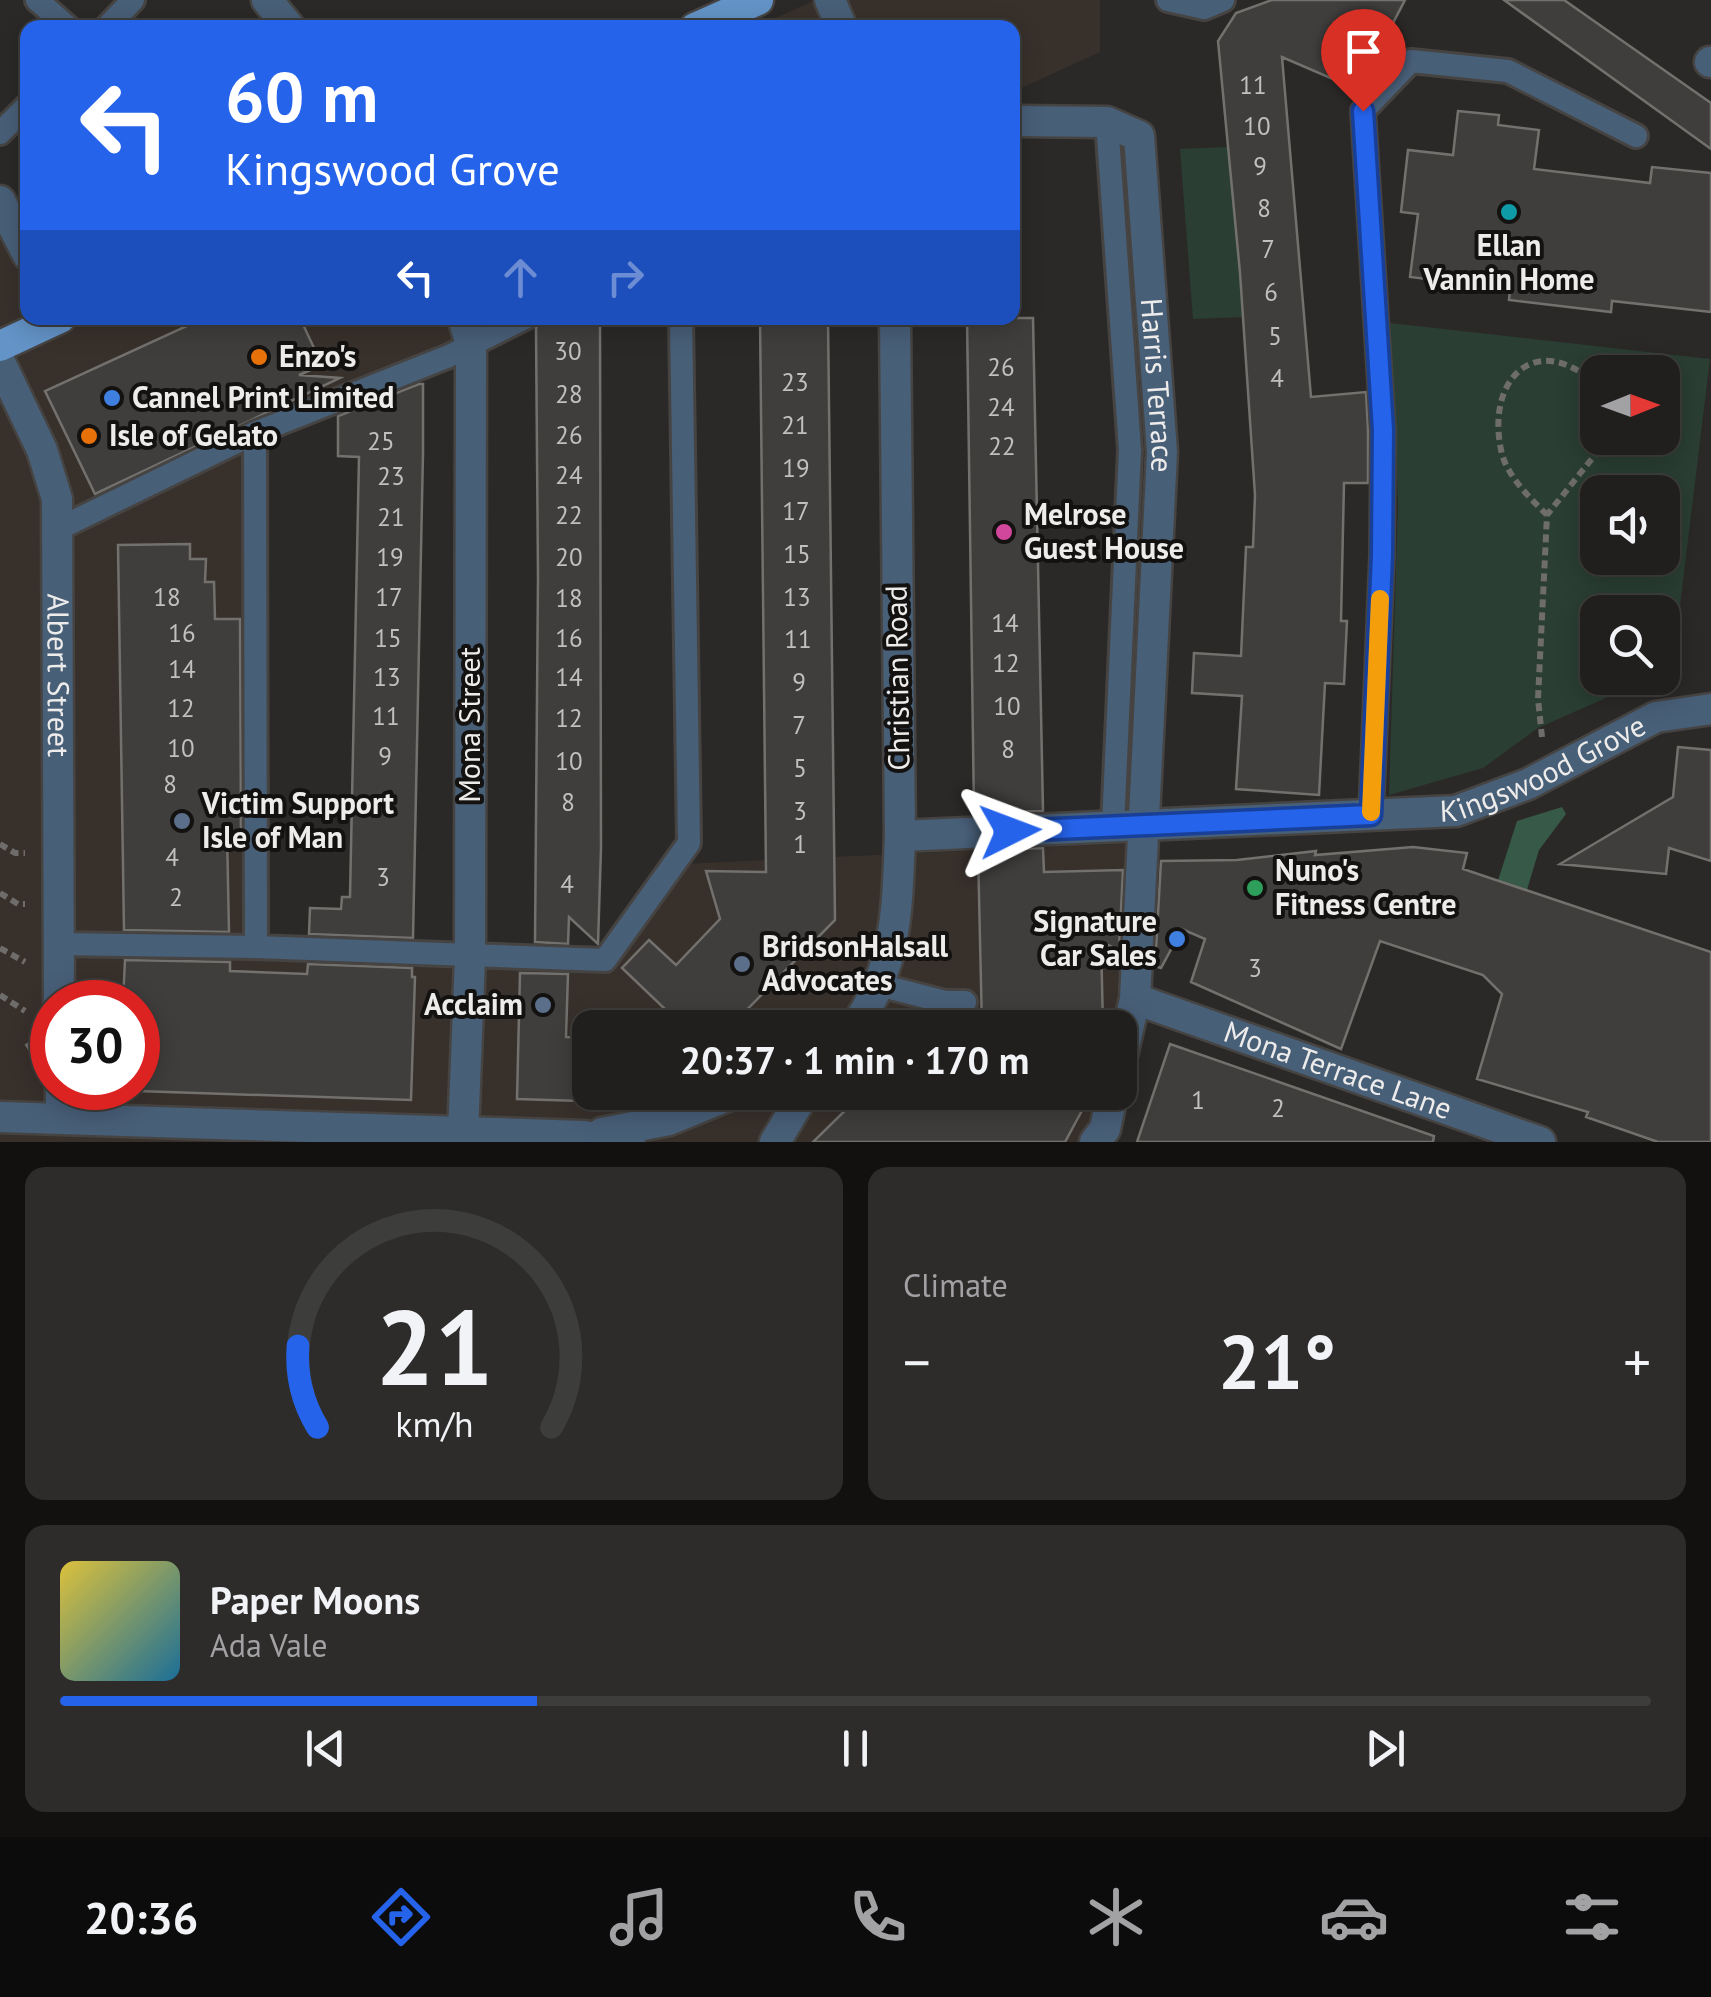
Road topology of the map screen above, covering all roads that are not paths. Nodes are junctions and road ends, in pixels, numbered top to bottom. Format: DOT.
graph roads {
  1 [pos="37,0"];
  2 [pos="133,0"];
  3 [pos="267,0"];
  4 [pos="758,0"];
  5 [pos="1168,0"];
  6 [pos="1223,0"];
  7 [pos="60,20"];
  8 [pos="114,20"];
  9 [pos="283,20"];
  10 [pos="714,20"];
  11 [pos="20,114"];
  12 [pos="1020,121"];
  13 [pos="1107,122"];
  14 [pos="0,133"];
  15 [pos="1636,136"];
  16 [pos="0,201"];
  17 [pos="20,240"];
  18 [pos="44,325"];
  19 [pos="494,325"];
  20 [pos="681,325"];
  21 [pos="895,325"];
  22 [pos="467,331"];
  23 [pos="0,346"];
  24 [pos="0,362"];
  25 [pos="256,432"];
  26 [pos="58,529"];
  27 [pos="1711,709"];
  28 [pos="1371,815"];
  29 [pos="1146,825"];
  30 [pos="1113,826"];
  31 [pos="900,836"];
  32 [pos="58,944"];
  33 [pos="256,947"];
  34 [pos="470,958"];
  35 [pos="59,980"];
  36 [pos="879,985"];
  37 [pos="1135,999"];
  38 [pos="965,1002"];
  39 [pos="866,1010"];
  40 [pos="1132,1010"];
  41 [pos="61,1110"];
  42 [pos="693,1110"];
  43 [pos="794,1110"];
  44 [pos="1109,1110"];
  45 [pos="0,1116"];
  46 [pos="61,1118"];
  47 [pos="463,1134"];
  48 [pos="584,1136"];
  49 [pos="630,1142"];
  50 [pos="775,1142"];
  51 [pos="1095,1142"];
  52 [pos="1540,1142"];
  1 -- 7 [label="lane"];
  2 -- 8 [label="lane"];
  3 -- 9 [label="street"];
  4 -- 10 [label="main road"];
  5 -- 6 [label="lane"];
  11 -- 14 [label="lane"];
  12 -- 13 [label="street"];
  13 -- 29 [label="street, Harris Terrace"];
  13 -- 30 [label="lane"];
  15 -- 28 [label="lane"];
  16 -- 17 [label="street"];
  18 -- 23 [label="main road"];
  19 -- 22 [label="lane"];
  20 -- 34 [label="lane"];
  21 -- 31 [label="street, Christian Road"];
  22 -- 25 [label="lane"];
  22 -- 34 [label="street, Mona Street"];
  24 -- 26 [label="street, Albert Street"];
  25 -- 26 [label="lane"];
  25 -- 33 [label="lane"];
  26 -- 32 [label="street, Albert Street"];
  27 -- 28 [label="street, Kingswood Grove"];
  28 -- 29 [label="street, Kingswood Grove"];
  29 -- 30 [label="street, Kingswood Grove"];
  29 -- 37 [label="street"];
  30 -- 31 [label="street, Kingswood Grove"];
  31 -- 36 [label="street, Christian Road"];
  32 -- 33 [label="lane"];
  32 -- 35 [label="street, Albert Street"];
  33 -- 34 [label="lane"];
  34 -- 47 [label="street, Mona Street"];
  36 -- 38 [label="lane"];
  36 -- 39 [label="street, Christian Road"];
  37 -- 40 [label="street"];
  37 -- 52 [label="street, Mona Terrace Lane"];
  41 -- 46 [label="street"];
  42 -- 48 [label="street"];
  43 -- 50 [label="street"];
  44 -- 51 [label="street"];
  45 -- 46 [label="street"];
  46 -- 47 [label="street"];
  47 -- 48 [label="street"];
  48 -- 49 [label="street"];
}
